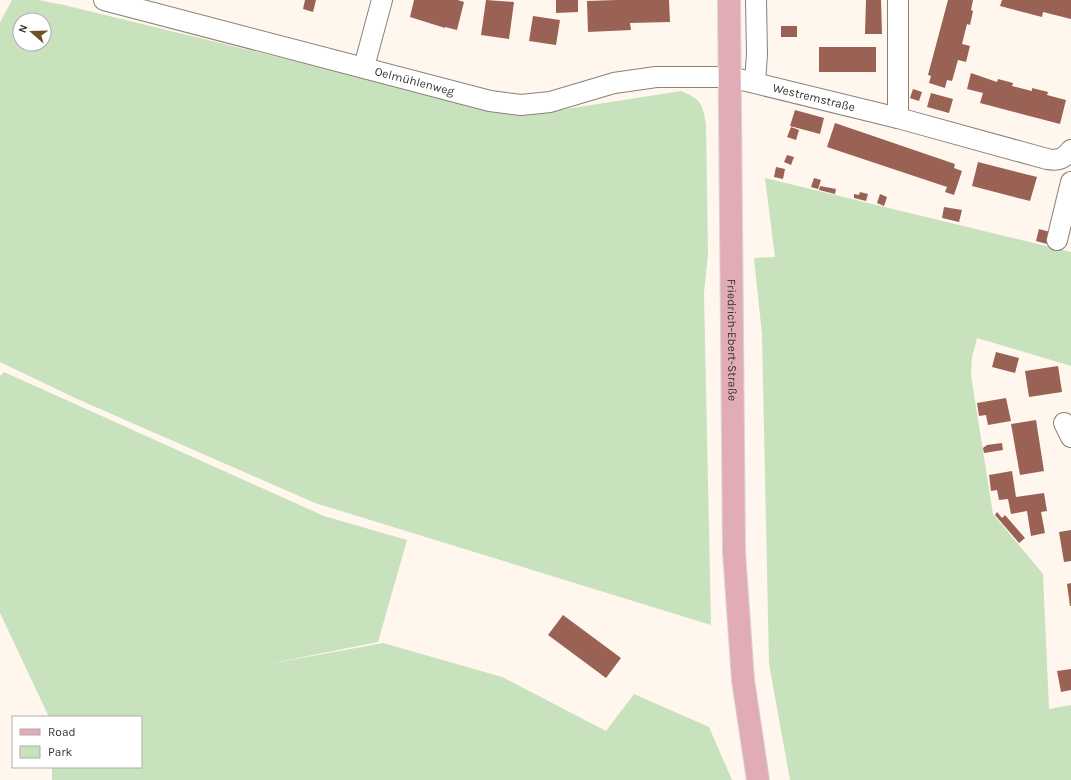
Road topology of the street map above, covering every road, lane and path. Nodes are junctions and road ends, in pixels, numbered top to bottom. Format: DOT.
graph roads {
  1 [pos="104,0"];
  2 [pos="382,0"];
  3 [pos="728,0"];
  4 [pos="756,0"];
  5 [pos="898,0"];
  6 [pos="364,67"];
  7 [pos="730,77"];
  8 [pos="755,82"];
  9 [pos="898,118"];
  10 [pos="1069,161"];
  11 [pos="1071,182"];
  12 [pos="1057,240"];
  13 [pos="758,780"];
  1 -- 6 [label="street, Oelmühlenweg"];
  2 -- 6 [label="street"];
  3 -- 7 [label="main road, Friedrich-Ebert-Straße"];
  4 -- 8 [label="street"];
  5 -- 9 [label="street"];
  6 -- 7 [label="street, Oelmühlenweg"];
  7 -- 8 [label="street, Westremstraße"];
  7 -- 13 [label="main road, Friedrich-Ebert-Straße"];
  8 -- 9 [label="street, Westremstraße"];
  9 -- 10 [label="street, Westremstraße"];
  11 -- 12 [label="street"];
}
